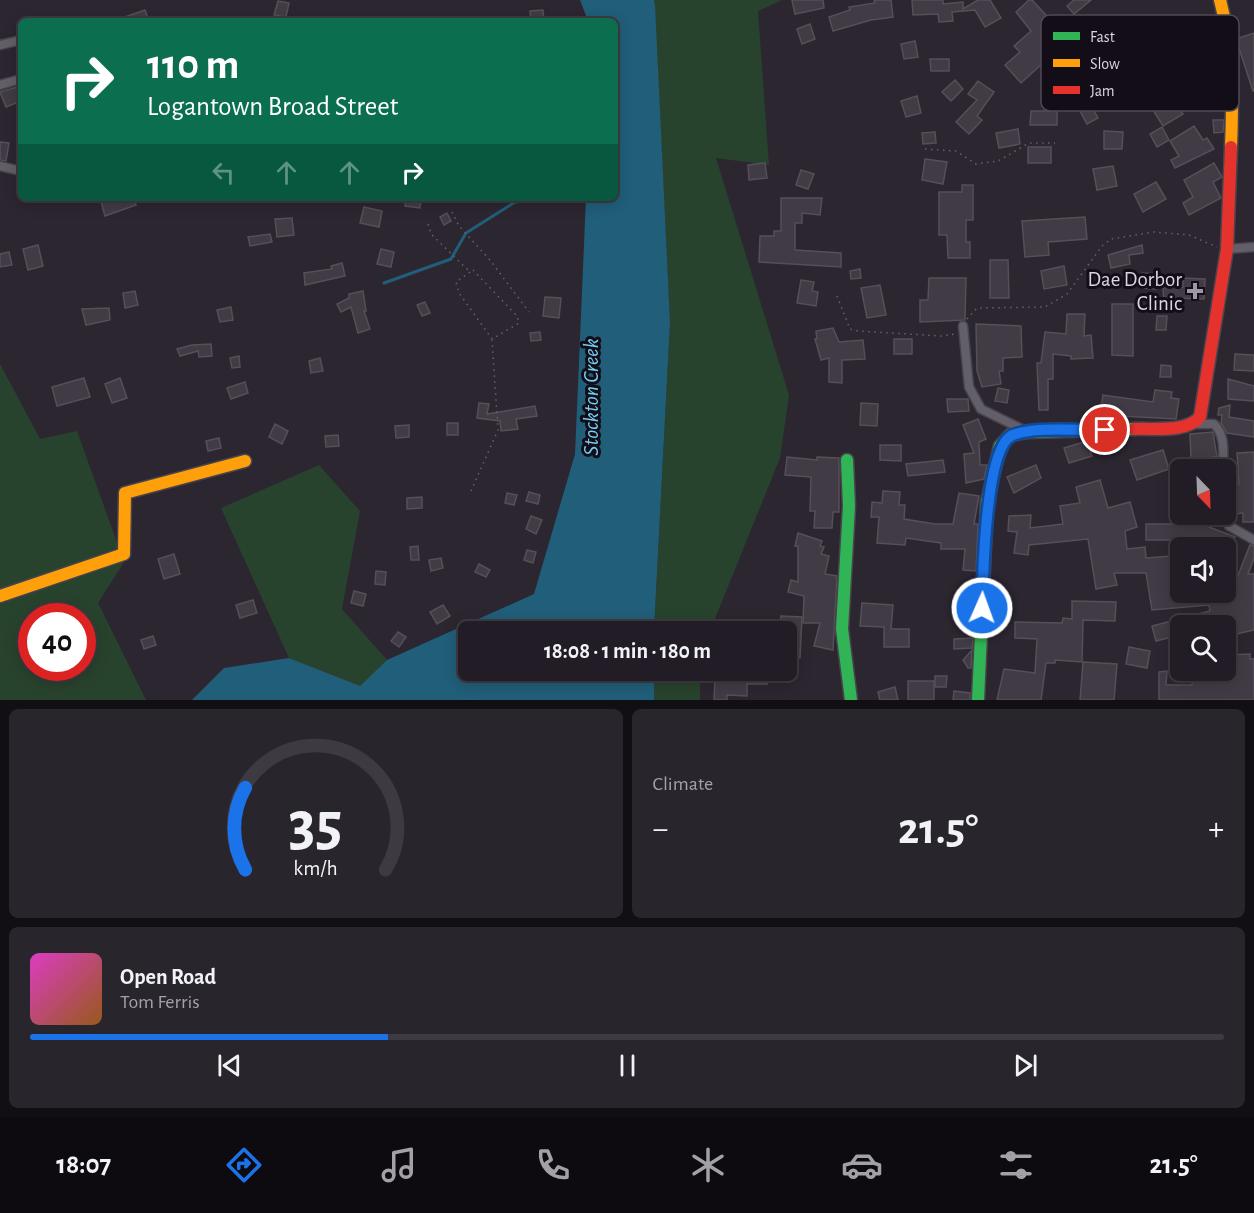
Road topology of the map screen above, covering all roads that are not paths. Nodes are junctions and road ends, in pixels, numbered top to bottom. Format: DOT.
graph roads {
  1 [pos="1220,0"];
  2 [pos="1224,15"];
  3 [pos="18,41"];
  4 [pos="0,45"];
  5 [pos="18,80"];
  6 [pos="0,85"];
  7 [pos="1233,111"];
  8 [pos="0,166"];
  9 [pos="18,170"];
  10 [pos="1254,247"];
  11 [pos="1227,249"];
  12 [pos="963,326"];
  13 [pos="1194,424"];
  14 [pos="1027,432"];
  15 [pos="1223,459"];
  16 [pos="847,460"];
  17 [pos="245,461"];
  18 [pos="1228,525"];
  19 [pos="1254,540"];
  20 [pos="0,596"];
  21 [pos="851,700"];
  22 [pos="978,700"];
  1 -- 2 [label="street"];
  3 -- 4 [label="street"];
  5 -- 6 [label="street"];
  7 -- 11 [label="street"];
  8 -- 9 [label="street"];
  10 -- 11 [label="street"];
  11 -- 13 [label="street"];
  12 -- 14 [label="street"];
  13 -- 14 [label="street"];
  13 -- 15 [label="street"];
  14 -- 22 [label="street"];
  16 -- 21 [label="street"];
  17 -- 20 [label="street"];
  18 -- 19 [label="street"];
}
